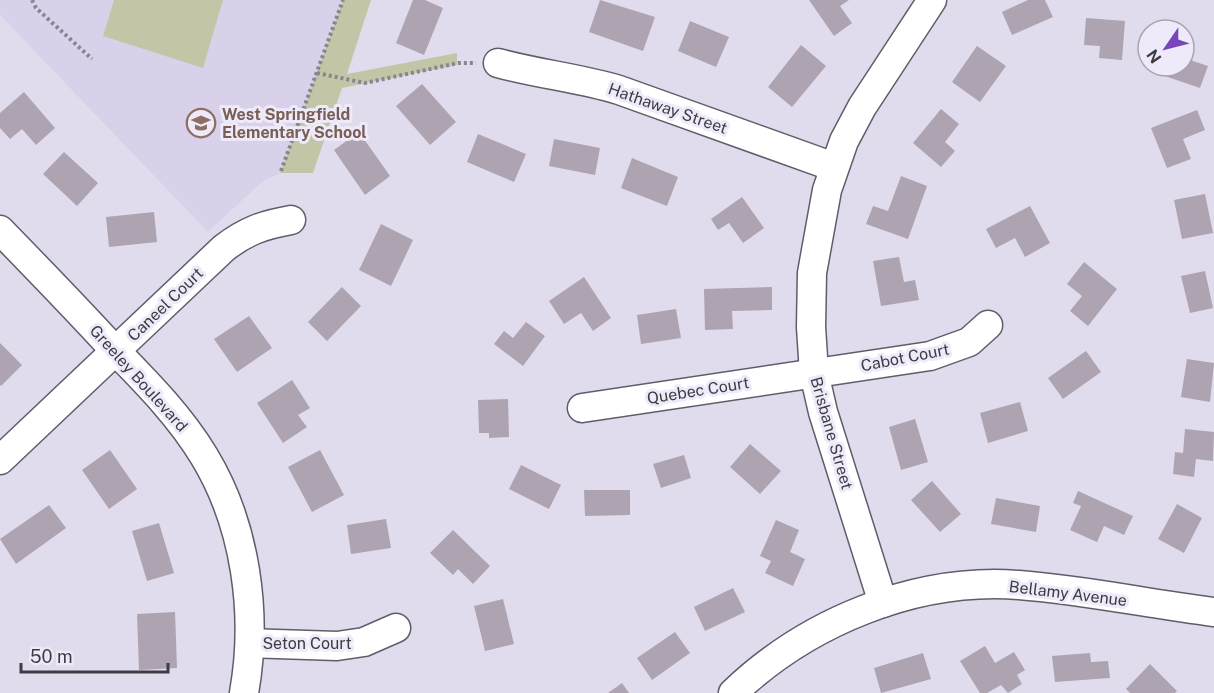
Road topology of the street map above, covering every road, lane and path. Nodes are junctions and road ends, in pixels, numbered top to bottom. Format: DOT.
graph roads {
  1 [pos="32,0"];
  2 [pos="344,0"];
  3 [pos="932,0"];
  4 [pos="92,58"];
  5 [pos="498,63"];
  6 [pos="317,73"];
  7 [pos="834,167"];
  8 [pos="282,171"];
  9 [pos="291,220"];
  10 [pos="0,230"];
  11 [pos="988,325"];
  12 [pos="117,351"];
  13 [pos="814,373"];
  14 [pos="582,408"];
  15 [pos="0,460"];
  16 [pos="883,603"];
  17 [pos="1214,612"];
  18 [pos="396,628"];
  19 [pos="250,643"];
  20 [pos="244,693"];
  21 [pos="733,693"];
  1 -- 4 [label="path"];
  2 -- 6 [label="path"];
  3 -- 7 [label="street, Brisbane Street"];
  5 -- 6 [label="path"];
  5 -- 7 [label="street, Hathaway Street"];
  6 -- 8 [label="path"];
  7 -- 13 [label="street, Brisbane Street"];
  9 -- 12 [label="street, Caneel Court"];
  10 -- 12 [label="street, Greeley Boulevard"];
  11 -- 13 [label="street, Cabot Court"];
  12 -- 15 [label="street, Caneel Court"];
  12 -- 19 [label="street, Greeley Boulevard"];
  13 -- 14 [label="street, Quebec Court"];
  13 -- 16 [label="street, Brisbane Street"];
  16 -- 17 [label="street, Bellamy Avenue"];
  16 -- 21 [label="street, Bellamy Avenue"];
  18 -- 19 [label="street, Seton Court"];
  19 -- 20 [label="street, Greeley Boulevard"];
}
